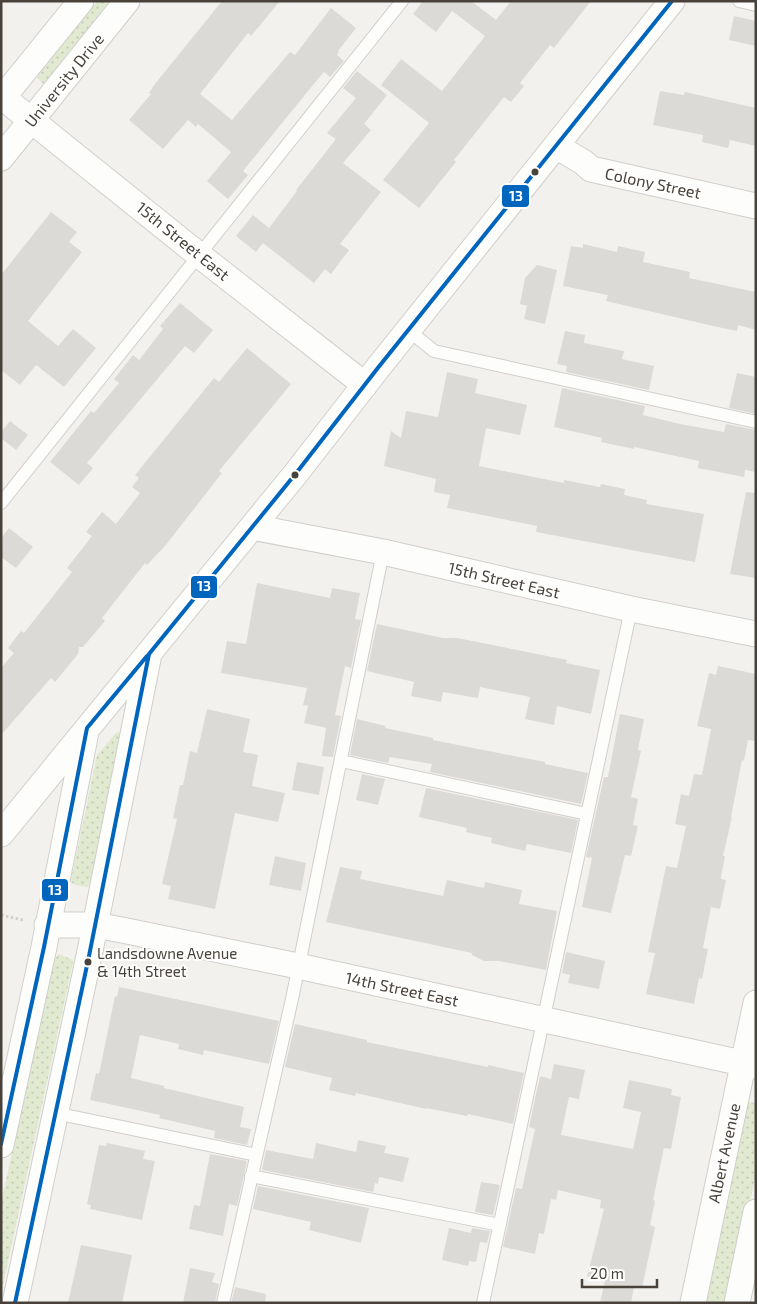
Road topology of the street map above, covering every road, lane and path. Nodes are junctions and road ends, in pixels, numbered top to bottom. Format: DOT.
graph roads {
  1 [pos="81,1"];
  2 [pos="127,1"];
  3 [pos="402,1"];
  4 [pos="672,1"];
  5 [pos="739,1"];
  6 [pos="756,5"];
  7 [pos="2,98"];
  8 [pos="32,120"];
  9 [pos="556,146"];
  10 [pos="1,158"];
  11 [pos="756,206"];
  12 [pos="198,255"];
  13 [pos="408,330"];
  14 [pos="366,385"];
  15 [pos="756,422"];
  16 [pos="1,503"];
  17 [pos="252,527"];
  18 [pos="383,552"];
  19 [pos="631,609"];
  20 [pos="756,634"];
  21 [pos="149,654"];
  22 [pos="87,728"];
  23 [pos="341,761"];
  24 [pos="587,814"];
  25 [pos="1,834"];
  26 [pos="48,925"];
  27 [pos="95,925"];
  28 [pos="298,966"];
  29 [pos="756,1003"];
  30 [pos="543,1020"];
  31 [pos="749,1064"];
  32 [pos="55,1113"];
  33 [pos="1,1145"];
  34 [pos="256,1156"];
  35 [pos="251,1176"];
  36 [pos="756,1212"];
  37 [pos="500,1225"];
  38 [pos="15,1303"];
  39 [pos="223,1303"];
  40 [pos="483,1303"];
  41 [pos="692,1303"];
  42 [pos="737,1303"];
  1 -- 7 [label="street"];
  2 -- 8 [label="street, University Drive"];
  3 -- 12 [label="lane"];
  4 -- 9 [label="street"];
  5 -- 6 [label="lane"];
  7 -- 8 [label="street, 15th Street East"];
  8 -- 10 [label="street, University Drive"];
  8 -- 12 [label="street, 15th Street East"];
  9 -- 11 [label="street, Colony Street"];
  9 -- 13 [label="street"];
  12 -- 14 [label="street, 15th Street East"];
  12 -- 16 [label="lane"];
  13 -- 14 [label="street"];
  13 -- 15 [label="lane"];
  14 -- 17 [label="street"];
  17 -- 18 [label="street, 15th Street East"];
  17 -- 21 [label="street"];
  18 -- 19 [label="street, 15th Street East"];
  18 -- 23 [label="lane"];
  19 -- 20 [label="street, 15th Street East"];
  19 -- 24 [label="lane"];
  21 -- 22 [label="street"];
  21 -- 27 [label="street"];
  22 -- 25 [label="street"];
  22 -- 26 [label="street"];
  23 -- 24 [label="lane"];
  23 -- 28 [label="lane"];
  24 -- 30 [label="lane"];
  26 -- 27 [label="street, 14th Street East"];
  26 -- 33 [label="street"];
  27 -- 28 [label="street, 14th Street East"];
  27 -- 32 [label="street"];
  28 -- 30 [label="street, 14th Street East"];
  28 -- 34 [label="lane"];
  29 -- 31 [label="street, Albert Avenue"];
  30 -- 31 [label="street, 14th Street East"];
  30 -- 37 [label="lane"];
  31 -- 41 [label="street, Albert Avenue"];
  32 -- 34 [label="lane"];
  32 -- 38 [label="street"];
  34 -- 35 [label="lane"];
  35 -- 37 [label="lane"];
  35 -- 39 [label="lane"];
  36 -- 42 [label="street"];
  37 -- 40 [label="lane"];
}
